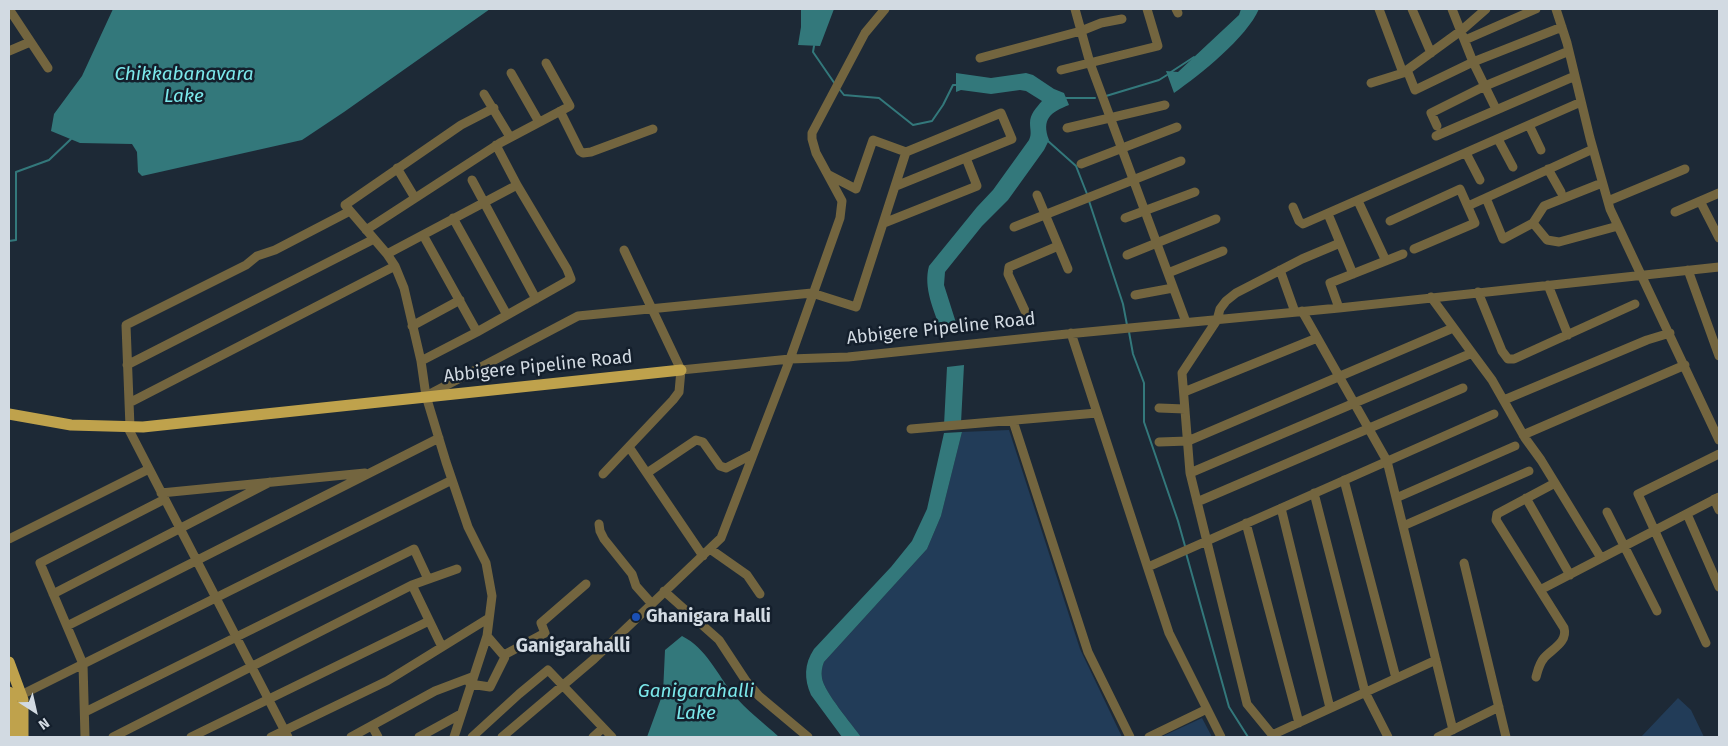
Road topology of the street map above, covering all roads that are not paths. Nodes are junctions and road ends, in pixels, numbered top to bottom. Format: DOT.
graph roads {
  1 [pos="9,9"];
  2 [pos="885,9"];
  3 [pos="1075,9"];
  4 [pos="1147,9"];
  5 [pos="1379,9"];
  6 [pos="1412,9"];
  7 [pos="1452,9"];
  8 [pos="1486,9"];
  9 [pos="1536,9"];
  10 [pos="1556,9"];
  11 [pos="1122,19"];
  12 [pos="1562,27"];
  13 [pos="1462,30"];
  14 [pos="1081,31"];
  15 [pos="1465,40"];
  16 [pos="30,42"];
  17 [pos="9,51"];
  18 [pos="1569,51"];
  19 [pos="1431,53"];
  20 [pos="980,58"];
  21 [pos="1474,62"];
  22 [pos="546,63"];
  23 [pos="1090,63"];
  24 [pos="48,68"];
  25 [pos="1061,70"];
  26 [pos="1405,72"];
  27 [pos="511,73"];
  28 [pos="1575,76"];
  29 [pos="1371,83"];
  30 [pos="1485,86"];
  31 [pos="484,94"];
  32 [pos="1581,102"];
  33 [pos="1165,104"];
  34 [pos="494,108"];
  35 [pos="1496,109"];
  36 [pos="560,112"];
  37 [pos="1112,118"];
  38 [pos="539,122"];
  39 [pos="1529,125"];
  40 [pos="1437,126"];
  41 [pos="1177,127"];
  42 [pos="1067,128"];
  43 [pos="653,129"];
  44 [pos="1436,136"];
  45 [pos="510,137"];
  46 [pos="1498,139"];
  47 [pos="496,145"];
  48 [pos="1121,149"];
  49 [pos="1593,149"];
  50 [pos="1541,150"];
  51 [pos="906,152"];
  52 [pos="1466,153"];
  53 [pos="966,158"];
  54 [pos="1181,161"];
  55 [pos="1081,164"];
  56 [pos="1513,166"];
  57 [pos="397,168"];
  58 [pos="1548,169"];
  59 [pos="1685,169"];
  60 [pos="828,174"];
  61 [pos="472,180"];
  62 [pos="1133,180"];
  63 [pos="1480,180"];
  64 [pos="1602,183"];
  65 [pos="517,185"];
  66 [pos="896,186"];
  67 [pos="1195,192"];
  68 [pos="1561,192"];
  69 [pos="1719,193"];
  70 [pos="1036,195"];
  71 [pos="415,198"];
  72 [pos="1486,198"];
  73 [pos="1358,201"];
  74 [pos="1608,201"];
  75 [pos="1700,201"];
  76 [pos="485,203"];
  77 [pos="1468,206"];
  78 [pos="1292,207"];
  79 [pos="350,211"];
  80 [pos="1144,211"];
  81 [pos="1675,212"];
  82 [pos="1328,214"];
  83 [pos="1046,215"];
  84 [pos="453,218"];
  85 [pos="1125,218"];
  86 [pos="1216,219"];
  87 [pos="1390,220"];
  88 [pos="884,223"];
  89 [pos="1533,223"];
  90 [pos="1618,226"];
  91 [pos="1014,227"];
  92 [pos="366,230"];
  93 [pos="422,235"];
  94 [pos="1719,238"];
  95 [pos="374,239"];
  96 [pos="1340,242"];
  97 [pos="1156,243"];
  98 [pos="1058,246"];
  99 [pos="1414,249"];
  100 [pos="624,250"];
  101 [pos="1223,252"];
  102 [pos="387,254"];
  103 [pos="1404,254"];
  104 [pos="1127,255"];
  105 [pos="1386,261"];
  106 [pos="395,266"];
  107 [pos="1719,267"];
  108 [pos="1068,269"];
  109 [pos="1280,270"];
  110 [pos="1688,270"];
  111 [pos="1168,274"];
  112 [pos="1353,274"];
  113 [pos="1640,275"];
  114 [pos="1548,285"];
  115 [pos="1173,288"];
  116 [pos="1478,292"];
  117 [pos="812,294"];
  118 [pos="1135,295"];
  119 [pos="1431,297"];
  120 [pos="536,299"];
  121 [pos="460,300"];
  122 [pos="1635,304"];
  123 [pos="1339,308"];
  124 [pos="652,309"];
  125 [pos="1299,311"];
  126 [pos="1026,313"];
  127 [pos="507,315"];
  128 [pos="1217,320"];
  129 [pos="1186,322"];
  130 [pos="412,326"];
  131 [pos="1453,328"];
  132 [pos="477,332"];
  133 [pos="1071,333"];
  134 [pos="1670,333"];
  135 [pos="1568,335"];
  136 [pos="1317,338"];
  137 [pos="1472,352"];
  138 [pos="1719,356"];
  139 [pos="421,360"];
  140 [pos="790,360"];
  141 [pos="128,365"];
  142 [pos="1685,365"];
  143 [pos="681,370"];
  144 [pos="1339,376"];
  145 [pos="1463,388"];
  146 [pos="1184,392"];
  147 [pos="426,396"];
  148 [pos="1504,400"];
  149 [pos="129,403"];
  150 [pos="1354,403"];
  151 [pos="1159,408"];
  152 [pos="1185,409"];
  153 [pos="1098,413"];
  154 [pos="9,414"];
  155 [pos="1494,414"];
  156 [pos="1013,421"];
  157 [pos="128,427"];
  158 [pos="911,429"];
  159 [pos="1368,429"];
  160 [pos="1523,435"];
  161 [pos="439,438"];
  162 [pos="1719,440"];
  163 [pos="1188,441"];
  164 [pos="1159,442"];
  165 [pos="1515,446"];
  166 [pos="628,447"];
  167 [pos="753,454"];
  168 [pos="1719,454"];
  169 [pos="1387,461"];
  170 [pos="148,470"];
  171 [pos="1529,471"];
  172 [pos="370,473"];
  173 [pos="647,473"];
  174 [pos="1190,473"];
  175 [pos="604,474"];
  176 [pos="452,480"];
  177 [pos="1344,480"];
  178 [pos="270,482"];
  179 [pos="1555,483"];
  180 [pos="1314,493"];
  181 [pos="163,496"];
  182 [pos="1396,498"];
  183 [pos="1526,498"];
  184 [pos="1717,498"];
  185 [pos="1198,502"];
  186 [pos="1281,508"];
  187 [pos="1719,510"];
  188 [pos="1607,512"];
  189 [pos="1687,514"];
  190 [pos="1246,523"];
  191 [pos="600,524"];
  192 [pos="1403,526"];
  193 [pos="180,529"];
  194 [pos="1655,530"];
  195 [pos="9,539"];
  196 [pos="1207,541"];
  197 [pos="1625,546"];
  198 [pos="707,553"];
  199 [pos="1601,558"];
  200 [pos="196,560"];
  201 [pos="1464,563"];
  202 [pos="1148,568"];
  203 [pos="457,569"];
  204 [pos="1570,575"];
  205 [pos="428,579"];
  206 [pos="586,584"];
  207 [pos="412,585"];
  208 [pos="1719,587"];
  209 [pos="1540,590"];
  210 [pos="664,591"];
  211 [pos="53,594"];
  212 [pos="760,594"];
  213 [pos="216,597"];
  214 [pos="652,604"];
  215 [pos="1657,611"];
  216 [pos="489,618"];
  217 [pos="429,621"];
  218 [pos="67,626"];
  219 [pos="236,636"];
  220 [pos="487,636"];
  221 [pos="1706,642"];
  222 [pos="442,647"];
  223 [pos="504,655"];
  224 [pos="1436,660"];
  225 [pos="9,662"];
  226 [pos="83,664"];
  227 [pos="252,667"];
  228 [pos="1536,677"];
  229 [pos="1396,678"];
  230 [pos="471,681"];
  231 [pos="563,687"];
  232 [pos="1365,692"];
  233 [pos="12,697"];
  234 [pos="269,700"];
  235 [pos="1498,707"];
  236 [pos="1330,708"];
  237 [pos="1208,709"];
  238 [pos="85,712"];
  239 [pos="461,714"];
  240 [pos="1299,723"];
  241 [pos="372,726"];
  242 [pos="603,728"];
  243 [pos="1453,730"];
  244 [pos="286,734"];
  245 [pos="1273,736"];
  246 [pos="13,737"];
  247 [pos="23,737"];
  248 [pos="85,737"];
  249 [pos="113,737"];
  250 [pos="191,737"];
  251 [pos="271,737"];
  252 [pos="351,737"];
  253 [pos="378,737"];
  254 [pos="419,737"];
  255 [pos="454,737"];
  256 [pos="472,737"];
  257 [pos="502,737"];
  258 [pos="593,737"];
  259 [pos="612,737"];
  260 [pos="808,737"];
  261 [pos="1130,737"];
  262 [pos="1149,737"];
  263 [pos="1221,737"];
  264 [pos="1388,737"];
  265 [pos="1438,737"];
  266 [pos="1506,737"];
  1 -- 16 [label="street"];
  2 -- 60 [label="street"];
  3 -- 14 [label="street"];
  4 -- 23 [label="street"];
  5 -- 26 [label="street"];
  6 -- 19 [label="street"];
  7 -- 13 [label="street"];
  8 -- 13 [label="street"];
  9 -- 15 [label="street"];
  10 -- 12 [label="street"];
  11 -- 14 [label="street"];
  12 -- 18 [label="street"];
  12 -- 21 [label="street"];
  13 -- 15 [label="street"];
  13 -- 19 [label="street"];
  14 -- 20 [label="street"];
  14 -- 23 [label="street"];
  15 -- 21 [label="street"];
  16 -- 17 [label="street"];
  16 -- 24 [label="street"];
  18 -- 28 [label="street"];
  18 -- 30 [label="street"];
  19 -- 26 [label="street"];
  21 -- 26 [label="street"];
  21 -- 30 [label="street"];
  22 -- 36 [label="street"];
  23 -- 25 [label="street"];
  23 -- 37 [label="street"];
  26 -- 29 [label="street"];
  27 -- 38 [label="street"];
  28 -- 32 [label="street"];
  28 -- 35 [label="street"];
  30 -- 35 [label="street"];
  30 -- 40 [label="street"];
  31 -- 34 [label="street"];
  32 -- 39 [label="street"];
  32 -- 49 [label="street"];
  33 -- 37 [label="street"];
  34 -- 45 [label="street"];
  34 -- 57 [label="street"];
  35 -- 44 [label="street"];
  36 -- 38 [label="street"];
  36 -- 43 [label="street"];
  37 -- 42 [label="street"];
  37 -- 48 [label="street"];
  38 -- 45 [label="street"];
  39 -- 46 [label="street"];
  39 -- 50 [label="street"];
  41 -- 48 [label="street"];
  45 -- 47 [label="street"];
  46 -- 52 [label="street"];
  46 -- 56 [label="street"];
  47 -- 65 [label="street"];
  47 -- 71 [label="street"];
  48 -- 55 [label="street"];
  48 -- 62 [label="street"];
  49 -- 58 [label="street"];
  49 -- 64 [label="street"];
  51 -- 53 [label="street"];
  51 -- 60 [label="street"];
  51 -- 66 [label="street"];
  52 -- 63 [label="street"];
  52 -- 73 [label="street"];
  53 -- 66 [label="street"];
  53 -- 88 [label="street"];
  54 -- 62 [label="street"];
  57 -- 71 [label="street"];
  57 -- 79 [label="street"];
  58 -- 68 [label="street"];
  58 -- 72 [label="street"];
  59 -- 74 [label="street"];
  60 -- 117 [label="street"];
  61 -- 76 [label="street"];
  62 -- 80 [label="street"];
  62 -- 83 [label="street"];
  64 -- 74 [label="street"];
  64 -- 89 [label="street"];
  65 -- 76 [label="street"];
  65 -- 120 [label="street"];
  66 -- 88 [label="street"];
  67 -- 80 [label="street"];
  69 -- 75 [label="street"];
  70 -- 83 [label="street"];
  71 -- 92 [label="street"];
  72 -- 77 [label="street"];
  72 -- 89 [label="street"];
  73 -- 82 [label="street"];
  73 -- 105 [label="street"];
  74 -- 90 [label="street"];
  75 -- 81 [label="street"];
  75 -- 94 [label="street"];
  76 -- 84 [label="street"];
  76 -- 120 [label="street"];
  77 -- 87 [label="street"];
  77 -- 99 [label="street"];
  78 -- 82 [label="street"];
  79 -- 92 [label="street"];
  79 -- 141 [label="street"];
  80 -- 85 [label="street"];
  80 -- 97 [label="street"];
  82 -- 96 [label="street"];
  83 -- 91 [label="street"];
  83 -- 98 [label="street"];
  84 -- 93 [label="street"];
  84 -- 127 [label="street"];
  86 -- 97 [label="street"];
  88 -- 117 [label="street"];
  89 -- 90 [label="street"];
  90 -- 113 [label="street"];
  92 -- 95 [label="street"];
  93 -- 102 [label="street"];
  93 -- 121 [label="street"];
  95 -- 102 [label="street"];
  95 -- 141 [label="street"];
  96 -- 109 [label="street"];
  96 -- 112 [label="street"];
  97 -- 104 [label="street"];
  97 -- 111 [label="street"];
  98 -- 108 [label="street"];
  98 -- 126 [label="street"];
  100 -- 124 [label="street"];
  101 -- 111 [label="street"];
  102 -- 106 [label="street"];
  103 -- 105 [label="street"];
  105 -- 112 [label="street"];
  106 -- 130 [label="street"];
  106 -- 149 [label="street"];
  107 -- 110 [label="street, Abbigere Pipeline Road"];
  109 -- 125 [label="street"];
  109 -- 128 [label="street"];
  110 -- 113 [label="street, Abbigere Pipeline Road"];
  110 -- 138 [label="street"];
  111 -- 115 [label="street"];
  112 -- 123 [label="street"];
  113 -- 114 [label="street, Abbigere Pipeline Road"];
  113 -- 134 [label="street"];
  114 -- 116 [label="street, Abbigere Pipeline Road"];
  114 -- 135 [label="street"];
  115 -- 118 [label="street"];
  115 -- 129 [label="street"];
  116 -- 119 [label="street, Abbigere Pipeline Road"];
  116 -- 135 [label="street"];
  117 -- 124 [label="street"];
  117 -- 140 [label="street"];
  119 -- 123 [label="street, Abbigere Pipeline Road"];
  119 -- 131 [label="street"];
  120 -- 127 [label="street"];
  121 -- 130 [label="street"];
  121 -- 132 [label="street"];
  122 -- 135 [label="street"];
  123 -- 125 [label="street, Abbigere Pipeline Road"];
  124 -- 143 [label="street"];
  124 -- 147 [label="street"];
  125 -- 128 [label="street, Abbigere Pipeline Road"];
  125 -- 136 [label="street"];
  127 -- 132 [label="street"];
  128 -- 129 [label="street, Abbigere Pipeline Road"];
  128 -- 146 [label="street"];
  129 -- 133 [label="street, Abbigere Pipeline Road"];
  130 -- 139 [label="street"];
  131 -- 137 [label="street"];
  131 -- 144 [label="street"];
  132 -- 139 [label="street"];
  133 -- 140 [label="street, Abbigere Pipeline Road"];
  133 -- 153 [label="street"];
  134 -- 142 [label="street"];
  134 -- 148 [label="street"];
  136 -- 144 [label="street"];
  136 -- 146 [label="street"];
  137 -- 148 [label="street"];
  137 -- 150 [label="street"];
  139 -- 147 [label="street"];
  140 -- 143 [label="street, Abbigere Pipeline Road"];
  140 -- 167 [label="street"];
  141 -- 149 [label="street"];
  142 -- 160 [label="street"];
  142 -- 162 [label="street"];
  143 -- 147 [label="main road, Abbigere Pipeline Road"];
  143 -- 166 [label="street"];
  144 -- 150 [label="street"];
  144 -- 163 [label="street"];
  145 -- 159 [label="street"];
  146 -- 152 [label="street"];
  147 -- 157 [label="main road, Abbigere Pipeline Road"];
  147 -- 161 [label="street"];
  148 -- 160 [label="street"];
  149 -- 157 [label="street"];
  150 -- 159 [label="street"];
  150 -- 174 [label="street"];
  151 -- 152 [label="street"];
  152 -- 163 [label="street"];
  153 -- 156 [label="street"];
  153 -- 202 [label="street"];
  154 -- 157 [label="main road, Abbigere Pipeline Road"];
  155 -- 169 [label="street"];
  156 -- 158 [label="street"];
  156 -- 261 [label="street"];
  157 -- 181 [label="street"];
  159 -- 169 [label="street"];
  159 -- 185 [label="street"];
  160 -- 179 [label="street"];
  161 -- 172 [label="street"];
  161 -- 176 [label="street"];
  163 -- 164 [label="street"];
  163 -- 174 [label="street"];
  165 -- 182 [label="street"];
  166 -- 173 [label="street"];
  166 -- 175 [label="street"];
  167 -- 173 [label="street"];
  167 -- 198 [label="street"];
  168 -- 194 [label="street"];
  169 -- 177 [label="street"];
  169 -- 182 [label="street"];
  170 -- 195 [label="street"];
  171 -- 192 [label="street"];
  172 -- 178 [label="street"];
  172 -- 200 [label="street"];
  173 -- 198 [label="street"];
  174 -- 185 [label="street"];
  176 -- 213 [label="street"];
  176 -- 216 [label="street"];
  177 -- 180 [label="street"];
  177 -- 229 [label="street"];
  178 -- 181 [label="street"];
  178 -- 193 [label="street"];
  179 -- 183 [label="street"];
  179 -- 199 [label="street"];
  180 -- 186 [label="street"];
  180 -- 232 [label="street"];
  181 -- 193 [label="street"];
  181 -- 211 [label="street"];
  182 -- 192 [label="street"];
  183 -- 204 [label="street"];
  183 -- 209 [label="street"];
  184 -- 187 [label="street"];
  184 -- 189 [label="street"];
  185 -- 196 [label="street"];
  186 -- 190 [label="street"];
  186 -- 236 [label="street"];
  188 -- 197 [label="street"];
  189 -- 194 [label="street"];
  189 -- 208 [label="street"];
  190 -- 196 [label="street"];
  190 -- 240 [label="street"];
  191 -- 214 [label="street"];
  192 -- 224 [label="street"];
  193 -- 200 [label="street"];
  193 -- 211 [label="street"];
  194 -- 197 [label="street"];
  194 -- 221 [label="street"];
  196 -- 202 [label="street"];
  196 -- 245 [label="street"];
  197 -- 199 [label="street"];
  197 -- 215 [label="street"];
  198 -- 210 [label="street"];
  198 -- 212 [label="street"];
  199 -- 204 [label="street"];
  200 -- 213 [label="street"];
  200 -- 218 [label="street"];
  201 -- 235 [label="street"];
  202 -- 237 [label="street"];
  203 -- 205 [label="street"];
  204 -- 209 [label="street"];
  205 -- 207 [label="street"];
  205 -- 219 [label="street"];
  206 -- 223 [label="street"];
  207 -- 217 [label="street"];
  207 -- 227 [label="street"];
  209 -- 228 [label="street"];
  210 -- 214 [label="street"];
  210 -- 260 [label="street"];
  211 -- 218 [label="street"];
  213 -- 219 [label="street"];
  213 -- 226 [label="street"];
  214 -- 231 [label="street"];
  216 -- 220 [label="street"];
  216 -- 222 [label="street"];
  217 -- 222 [label="street"];
  217 -- 234 [label="street"];
  218 -- 226 [label="street"];
  219 -- 227 [label="street"];
  219 -- 238 [label="street"];
  220 -- 223 [label="street"];
  220 -- 230 [label="street"];
  222 -- 244 [label="street"];
  223 -- 230 [label="street"];
  224 -- 229 [label="street"];
  224 -- 243 [label="street"];
  225 -- 233 [label="main road"];
  226 -- 233 [label="street"];
  226 -- 238 [label="street"];
  227 -- 234 [label="street"];
  227 -- 249 [label="street"];
  229 -- 232 [label="street"];
  230 -- 239 [label="street"];
  230 -- 241 [label="street"];
  231 -- 242 [label="street"];
  231 -- 256 [label="street"];
  231 -- 257 [label="street"];
  232 -- 236 [label="street"];
  232 -- 264 [label="street"];
  233 -- 246 [label="main road"];
  233 -- 247 [label="main road"];
  234 -- 244 [label="street"];
  234 -- 250 [label="street"];
  235 -- 243 [label="street"];
  235 -- 266 [label="street"];
  236 -- 240 [label="street"];
  237 -- 262 [label="street"];
  237 -- 263 [label="street"];
  238 -- 248 [label="street"];
  239 -- 254 [label="street"];
  239 -- 255 [label="street"];
  240 -- 245 [label="street"];
  241 -- 252 [label="street"];
  241 -- 253 [label="street"];
  242 -- 258 [label="street"];
  242 -- 259 [label="street"];
  243 -- 265 [label="street"];
  244 -- 251 [label="street"];
}
